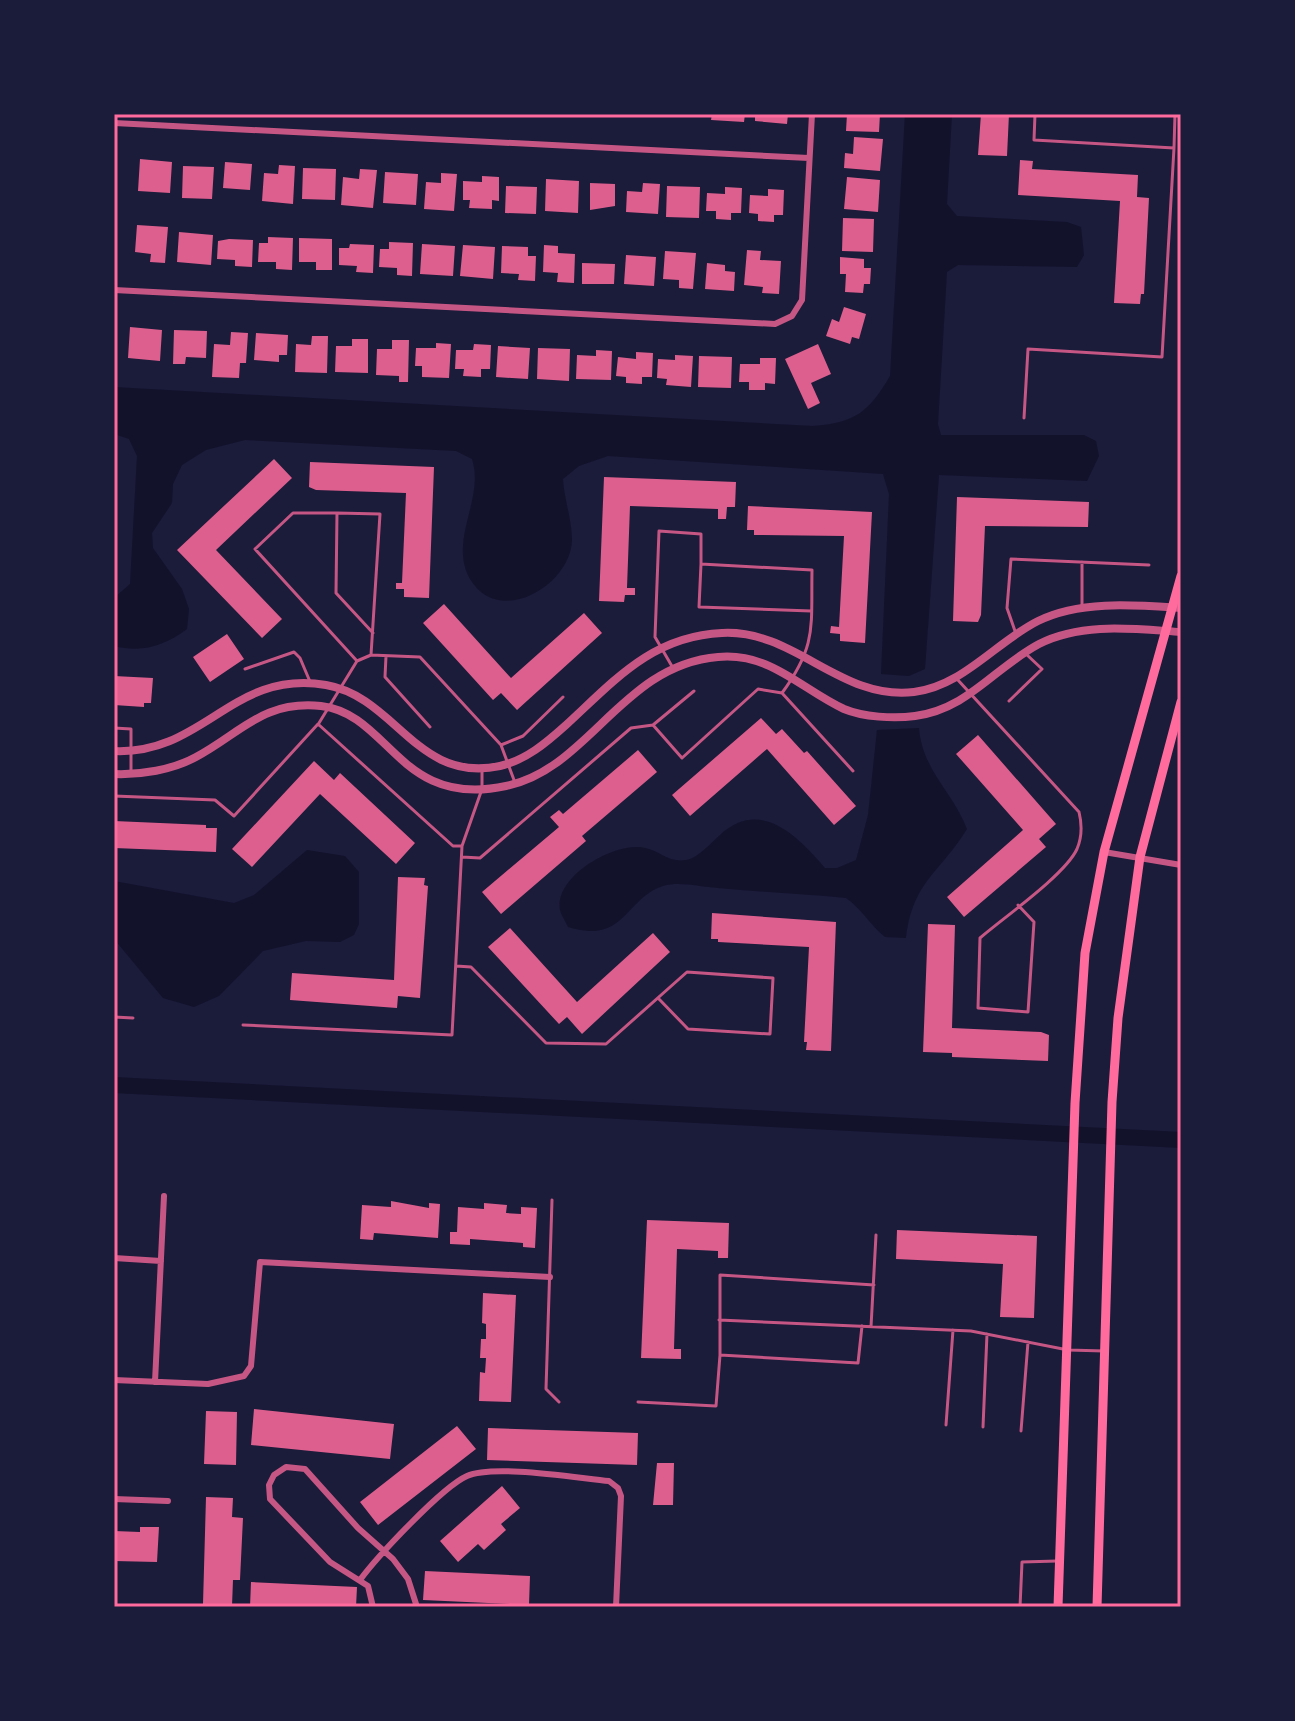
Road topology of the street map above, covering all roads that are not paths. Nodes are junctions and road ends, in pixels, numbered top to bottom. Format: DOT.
graph roads {
  1 [pos="812,114"];
  2 [pos="1035,114"];
  3 [pos="1175,114"];
  4 [pos="114,123"];
  5 [pos="1174,148"];
  6 [pos="809,158"];
  7 [pos="114,290"];
  8 [pos="1024,418"];
  9 [pos="337,513"];
  10 [pos="1082,562"];
  11 [pos="701,564"];
  12 [pos="1149,565"];
  13 [pos="1181,576"];
  14 [pos="1082,608"];
  15 [pos="1176,608"];
  16 [pos="811,611"];
  17 [pos="1165,631"];
  18 [pos="1181,632"];
  19 [pos="373,633"];
  20 [pos="1016,635"];
  21 [pos="660,647"];
  22 [pos="1025,653"];
  23 [pos="371,655"];
  24 [pos="386,656"];
  25 [pos="806,657"];
  26 [pos="357,661"];
  27 [pos="673,668"];
  28 [pos="245,669"];
  29 [pos="794,676"];
  30 [pos="955,677"];
  31 [pos="311,684"];
  32 [pos="340,689"];
  33 [pos="694,691"];
  34 [pos="782,693"];
  35 [pos="971,695"];
  36 [pos="563,697"];
  37 [pos="1009,701"];
  38 [pos="1181,702"];
  39 [pos="329,707"];
  40 [pos="318,724"];
  41 [pos="653,725"];
  42 [pos="430,727"];
  43 [pos="114,728"];
  44 [pos="501,745"];
  45 [pos="114,751"];
  46 [pos="129,752"];
  47 [pos="508,763"];
  48 [pos="482,768"];
  49 [pos="853,771"];
  50 [pos="114,774"];
  51 [pos="132,774"];
  52 [pos="515,783"];
  53 [pos="482,789"];
  54 [pos="114,796"];
  55 [pos="462,846"];
  56 [pos="1104,852"];
  57 [pos="462,857"];
  58 [pos="1140,857"];
  59 [pos="1181,865"];
  60 [pos="1018,905"];
  61 [pos="456,966"];
  62 [pos="658,998"];
  63 [pos="114,1017"];
  64 [pos="133,1018"];
  65 [pos="243,1025"];
  66 [pos="164,1196"];
  67 [pos="552,1200"];
  68 [pos="876,1235"];
  69 [pos="114,1258"];
  70 [pos="161,1261"];
  71 [pos="550,1277"];
  72 [pos="874,1285"];
  73 [pos="719,1320"];
  74 [pos="862,1326"];
  75 [pos="871,1327"];
  76 [pos="953,1330"];
  77 [pos="987,1334"];
  78 [pos="1028,1342"];
  79 [pos="1068,1350"];
  80 [pos="1104,1351"];
  81 [pos="720,1355"];
  82 [pos="114,1380"];
  83 [pos="155,1382"];
  84 [pos="559,1402"];
  85 [pos="638,1402"];
  86 [pos="946,1425"];
  87 [pos="983,1427"];
  88 [pos="1021,1431"];
  89 [pos="114,1499"];
  90 [pos="168,1501"];
  91 [pos="381,1551"];
  92 [pos="1061,1560"];
  93 [pos="360,1580"];
  94 [pos="373,1607"];
  95 [pos="417,1607"];
  96 [pos="616,1607"];
  97 [pos="1020,1607"];
  98 [pos="1058,1607"];
  99 [pos="1097,1607"];
  1 -- 6 [label="street"];
  2 -- 5 [label="lane"];
  3 -- 5 [label="lane"];
  4 -- 6 [label="street"];
  5 -- 8 [label="lane"];
  6 -- 7 [label="street"];
  9 -- 19 [label="lane"];
  9 -- 19 [label="lane"];
  9 -- 26 [label="lane"];
  10 -- 12 [label="lane"];
  10 -- 14 [label="lane"];
  10 -- 20 [label="lane"];
  11 -- 16 [label="lane"];
  11 -- 16 [label="lane"];
  11 -- 21 [label="lane"];
  13 -- 15 [label="main road"];
  14 -- 15 [label="street"];
  14 -- 20 [label="street"];
  15 -- 17 [label="main road"];
  16 -- 25 [label="lane"];
  17 -- 18 [label="street"];
  17 -- 22 [label="street"];
  17 -- 56 [label="main road"];
  19 -- 23 [label="lane"];
  20 -- 30 [label="street"];
  21 -- 25 [label="street"];
  21 -- 27 [label="lane"];
  21 -- 47 [label="street"];
  22 -- 35 [label="street"];
  22 -- 37 [label="lane"];
  23 -- 24 [label="lane"];
  23 -- 26 [label="lane"];
  24 -- 42 [label="lane"];
  24 -- 44 [label="lane"];
  25 -- 29 [label="lane"];
  25 -- 30 [label="street"];
  26 -- 32 [label="lane"];
  27 -- 29 [label="street"];
  27 -- 52 [label="street"];
  28 -- 31 [label="lane"];
  29 -- 34 [label="lane"];
  29 -- 35 [label="street"];
  30 -- 35 [label="lane"];
  31 -- 32 [label="street"];
  31 -- 46 [label="street"];
  32 -- 39 [label="lane"];
  32 -- 48 [label="street"];
  33 -- 41 [label="lane"];
  34 -- 41 [label="lane"];
  34 -- 49 [label="lane"];
  35 -- 60 [label="lane"];
  36 -- 44 [label="lane"];
  38 -- 58 [label="main road"];
  39 -- 40 [label="lane"];
  39 -- 51 [label="street"];
  39 -- 53 [label="street"];
  40 -- 54 [label="lane"];
  40 -- 55 [label="lane"];
  41 -- 57 [label="lane"];
  43 -- 46 [label="lane"];
  44 -- 47 [label="lane"];
  45 -- 46 [label="street"];
  46 -- 51 [label="lane"];
  47 -- 48 [label="street"];
  47 -- 52 [label="lane"];
  48 -- 53 [label="lane"];
  50 -- 51 [label="street"];
  52 -- 53 [label="street"];
  53 -- 55 [label="lane"];
  55 -- 57 [label="lane"];
  56 -- 58 [label="street"];
  56 -- 79 [label="main road"];
  57 -- 61 [label="lane"];
  58 -- 59 [label="street"];
  58 -- 80 [label="main road"];
  60 -- 60 [label="lane"];
  61 -- 62 [label="lane"];
  61 -- 65 [label="lane"];
  62 -- 62 [label="lane"];
  63 -- 64 [label="lane"];
  66 -- 70 [label="street"];
  67 -- 71 [label="lane"];
  68 -- 72 [label="lane"];
  69 -- 70 [label="street"];
  70 -- 83 [label="street"];
  71 -- 83 [label="street"];
  71 -- 84 [label="lane"];
  72 -- 73 [label="lane"];
  72 -- 75 [label="lane"];
  73 -- 74 [label="lane"];
  73 -- 81 [label="lane"];
  74 -- 75 [label="lane"];
  74 -- 81 [label="lane"];
  75 -- 76 [label="lane"];
  76 -- 77 [label="lane"];
  76 -- 86 [label="lane"];
  77 -- 78 [label="lane"];
  77 -- 87 [label="lane"];
  78 -- 79 [label="lane"];
  78 -- 88 [label="lane"];
  79 -- 80 [label="lane"];
  79 -- 92 [label="main road"];
  80 -- 99 [label="main road"];
  81 -- 85 [label="lane"];
  82 -- 83 [label="street"];
  89 -- 90 [label="street"];
  91 -- 93 [label="street"];
  91 -- 93 [label="street"];
  91 -- 95 [label="street"];
  91 -- 96 [label="street"];
  92 -- 97 [label="lane"];
  92 -- 98 [label="main road"];
  93 -- 94 [label="street"];
}
